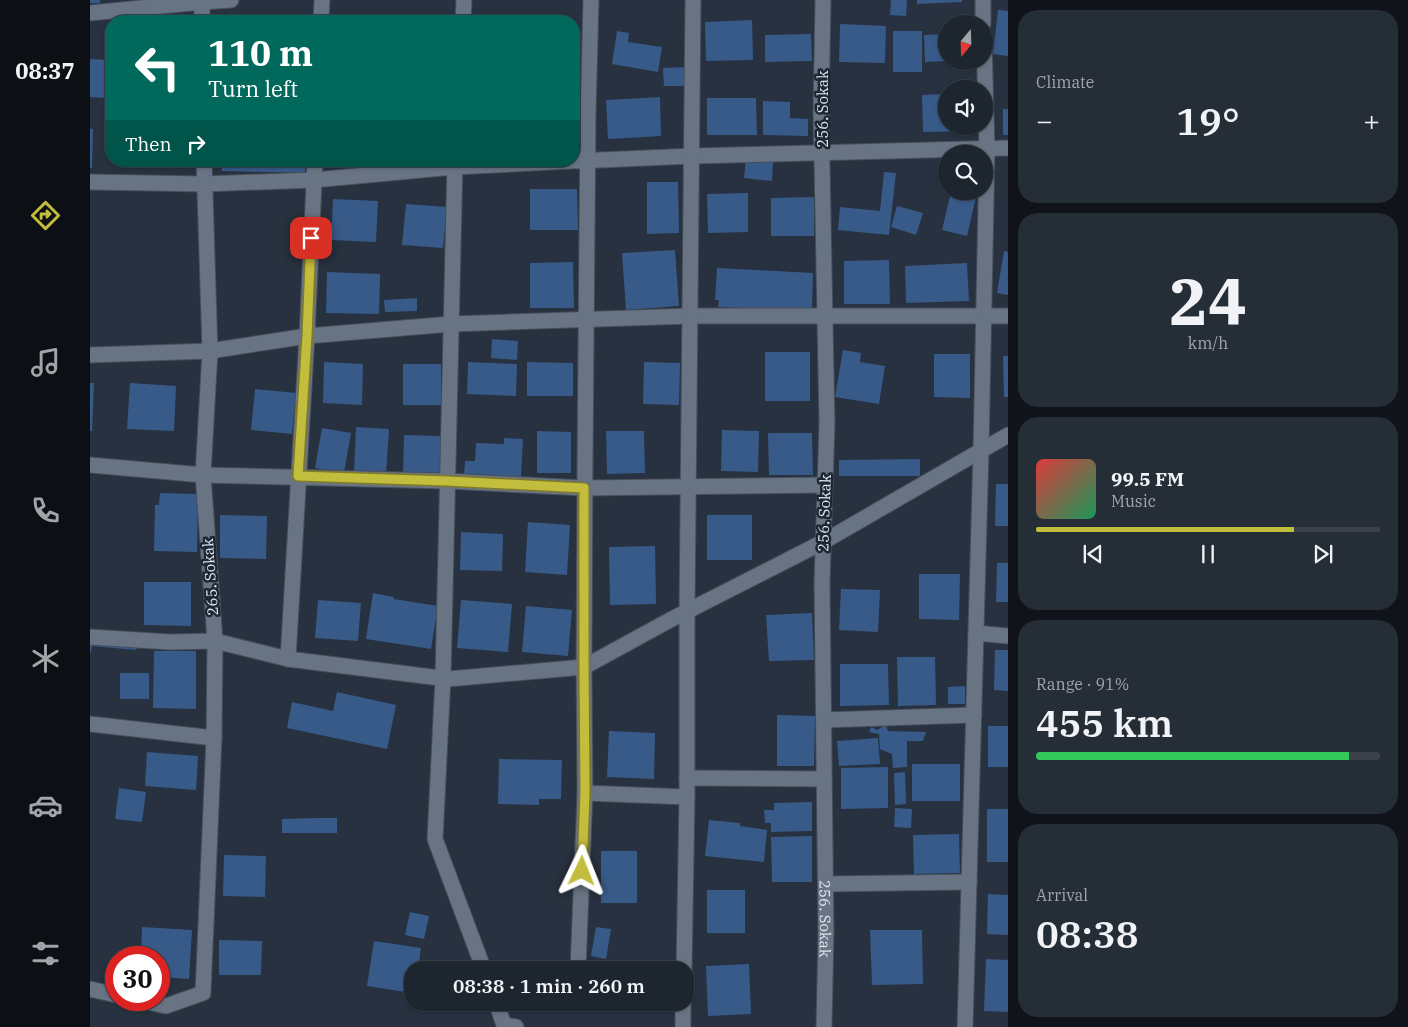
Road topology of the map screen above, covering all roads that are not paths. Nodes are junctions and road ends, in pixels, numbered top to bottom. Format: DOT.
graph roads {
  1 [pos="231,0"];
  2 [pos="322,0"];
  3 [pos="464,0"];
  4 [pos="590,0"];
  5 [pos="693,0"];
  6 [pos="823,0"];
  7 [pos="983,0"];
  8 [pos="202,1"];
  9 [pos="90,13"];
  10 [pos="202,15"];
  11 [pos="321,15"];
  12 [pos="463,15"];
  13 [pos="983,15"];
  14 [pos="985,70"];
  15 [pos="580,134"];
  16 [pos="987,145"];
  17 [pos="1008,148"];
  18 [pos="993,149"];
  19 [pos="938,151"];
  20 [pos="822,153"];
  21 [pos="692,156"];
  22 [pos="580,161"];
  23 [pos="204,167"];
  24 [pos="315,167"];
  25 [pos="428,167"];
  26 [pos="454,167"];
  27 [pos="578,167"];
  28 [pos="314,180"];
  29 [pos="90,182"];
  30 [pos="204,184"];
  31 [pos="986,200"];
  32 [pos="825,315"];
  33 [pos="690,316"];
  34 [pos="984,316"];
  35 [pos="1008,316"];
  36 [pos="586,320"];
  37 [pos="451,324"];
  38 [pos="307,336"];
  39 [pos="210,351"];
  40 [pos="90,355"];
  41 [pos="1008,435"];
  42 [pos="981,451"];
  43 [pos="90,465"];
  44 [pos="203,475"];
  45 [pos="298,476"];
  46 [pos="447,481"];
  47 [pos="825,485"];
  48 [pos="688,487"];
  49 [pos="584,488"];
  50 [pos="823,542"];
  51 [pos="687,611"];
  52 [pos="976,633"];
  53 [pos="1008,636"];
  54 [pos="90,637"];
  55 [pos="215,642"];
  56 [pos="288,659"];
  57 [pos="584,667"];
  58 [pos="442,678"];
  59 [pos="974,715"];
  60 [pos="824,720"];
  61 [pos="90,724"];
  62 [pos="214,738"];
  63 [pos="687,778"];
  64 [pos="824,779"];
  65 [pos="585,793"];
  66 [pos="687,797"];
  67 [pos="969,882"];
  68 [pos="826,884"];
  69 [pos="481,961"];
  70 [pos="578,961"];
  71 [pos="684,961"];
  72 [pos="90,989"];
  73 [pos="105,993"];
  74 [pos="105,996"];
  75 [pos="90,997"];
  76 [pos="170,1005"];
  77 [pos="499,1011"];
  78 [pos="683,1011"];
  79 [pos="516,1027"];
  80 [pos="683,1027"];
  81 [pos="824,1027"];
  82 [pos="965,1027"];
  1 -- 8 [label="street"];
  2 -- 11 [label="street"];
  3 -- 12 [label="street"];
  4 -- 15 [label="street"];
  5 -- 21 [label="street"];
  6 -- 20 [label="street, 256. Sokak"];
  7 -- 13 [label="street"];
  8 -- 9 [label="street"];
  8 -- 10 [label="street"];
  14 -- 16 [label="street"];
  17 -- 18 [label="street"];
  19 -- 20 [label="street"];
  20 -- 21 [label="street"];
  20 -- 32 [label="street, 256. Sokak"];
  21 -- 22 [label="street"];
  21 -- 33 [label="street"];
  23 -- 30 [label="street, 265. Sokak"];
  24 -- 28 [label="street"];
  25 -- 28 [label="street"];
  26 -- 37 [label="street"];
  27 -- 36 [label="street"];
  28 -- 30 [label="street"];
  28 -- 38 [label="street"];
  29 -- 30 [label="street"];
  30 -- 39 [label="street, 265. Sokak"];
  31 -- 34 [label="street"];
  32 -- 33 [label="street"];
  32 -- 34 [label="street"];
  32 -- 47 [label="street, 256. Sokak"];
  33 -- 36 [label="street"];
  33 -- 48 [label="street"];
  34 -- 35 [label="street"];
  34 -- 42 [label="street"];
  36 -- 37 [label="street"];
  36 -- 49 [label="street"];
  37 -- 38 [label="street"];
  37 -- 46 [label="street"];
  38 -- 39 [label="street"];
  38 -- 45 [label="street"];
  39 -- 40 [label="street"];
  39 -- 44 [label="street, 265. Sokak"];
  41 -- 42 [label="street"];
  42 -- 50 [label="street"];
  42 -- 52 [label="street"];
  43 -- 44 [label="street"];
  44 -- 45 [label="street"];
  44 -- 55 [label="street, 265. Sokak"];
  45 -- 46 [label="street"];
  45 -- 56 [label="street"];
  46 -- 49 [label="street"];
  46 -- 58 [label="street"];
  47 -- 48 [label="street"];
  47 -- 50 [label="street, 256. Sokak"];
  48 -- 49 [label="street"];
  48 -- 51 [label="street"];
  49 -- 57 [label="street"];
  50 -- 51 [label="street"];
  50 -- 60 [label="street, 256. Sokak"];
  51 -- 57 [label="street"];
  51 -- 63 [label="street"];
  52 -- 53 [label="street"];
  52 -- 59 [label="street"];
  54 -- 55 [label="street"];
  55 -- 56 [label="street"];
  55 -- 62 [label="street, 265. Sokak"];
  56 -- 58 [label="street"];
  57 -- 58 [label="street"];
  57 -- 65 [label="street"];
  58 -- 69 [label="street"];
  59 -- 60 [label="street"];
  59 -- 67 [label="street"];
  60 -- 64 [label="street, 256. Sokak"];
  61 -- 62 [label="street"];
  62 -- 76 [label="street, 265. Sokak"];
  63 -- 64 [label="street"];
  63 -- 66 [label="street"];
  64 -- 68 [label="street, 256. Sokak"];
  65 -- 66 [label="street"];
  65 -- 70 [label="street"];
  66 -- 71 [label="street"];
  67 -- 68 [label="street"];
  67 -- 82 [label="street"];
  68 -- 81 [label="street, 256. Sokak"];
  72 -- 73 [label="street"];
  74 -- 75 [label="street"];
  77 -- 79 [label="street"];
  78 -- 80 [label="street"];
}
